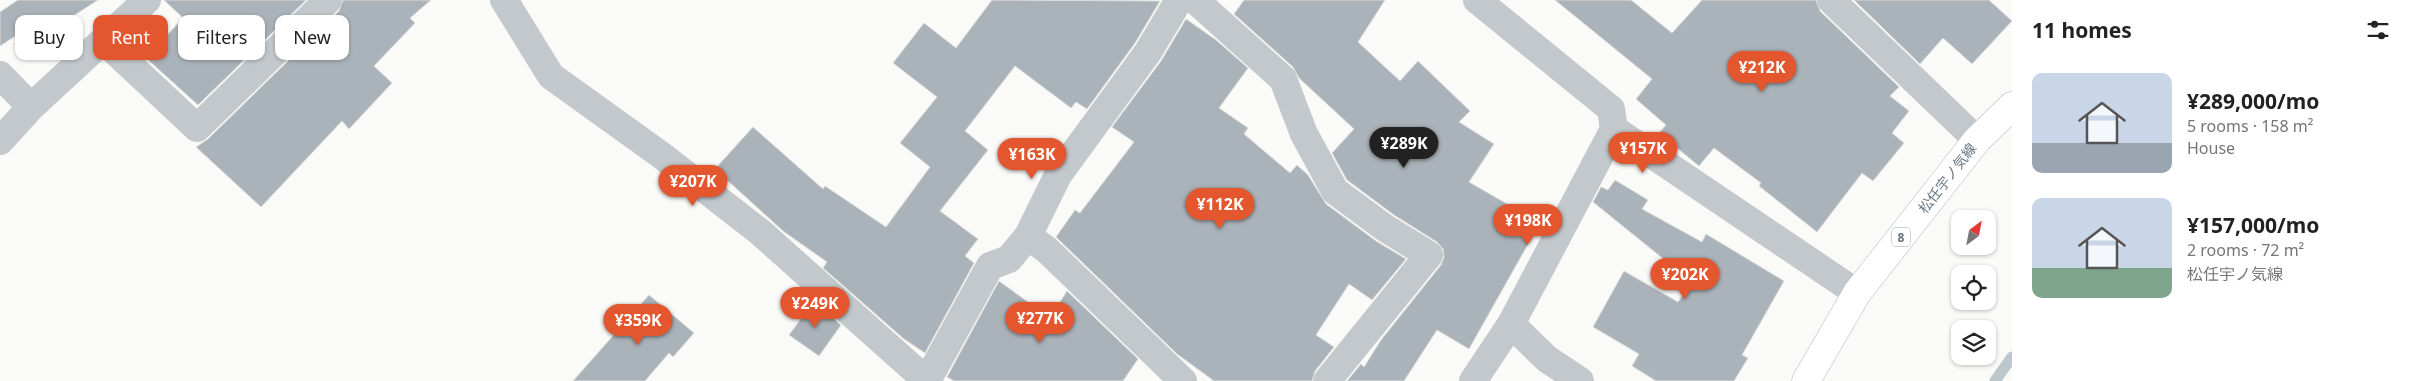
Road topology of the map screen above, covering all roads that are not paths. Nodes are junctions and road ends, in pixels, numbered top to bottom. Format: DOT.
graph roads {
  1 [pos="147,0"];
  2 [pos="328,0"];
  3 [pos="504,0"];
  4 [pos="1179,0"];
  5 [pos="1196,0"];
  6 [pos="1477,0"];
  7 [pos="1830,0"];
  8 [pos="130,15"];
  9 [pos="93,49"];
  10 [pos="124,60"];
  11 [pos="0,75"];
  12 [pos="2012,106"];
  13 [pos="31,107"];
  14 [pos="1614,128"];
  15 [pos="1977,140"];
  16 [pos="0,141"];
  17 [pos="1028,236"];
  18 [pos="1857,293"];
  19 [pos="1511,324"];
  20 [pos="927,381"];
  21 [pos="1183,381"];
  22 [pos="1328,381"];
  23 [pos="1473,381"];
  24 [pos="1580,381"];
  25 [pos="1806,381"];
  1 -- 8 [label="street"];
  2 -- 10 [label="street"];
  3 -- 20 [label="street"];
  4 -- 17 [label="street"];
  5 -- 22 [label="street"];
  6 -- 14 [label="street"];
  7 -- 15 [label="street"];
  9 -- 13 [label="street"];
  11 -- 13 [label="street"];
  12 -- 15 [label="main road, 松任宇ノ気線 / 8"];
  13 -- 16 [label="street"];
  14 -- 18 [label="street"];
  14 -- 19 [label="street"];
  15 -- 18 [label="main road, 松任宇ノ気線 / 8"];
  17 -- 20 [label="street"];
  17 -- 21 [label="street"];
  18 -- 25 [label="main road, 松任宇ノ気線 / 8"];
  19 -- 23 [label="street"];
  19 -- 24 [label="street"];
}
